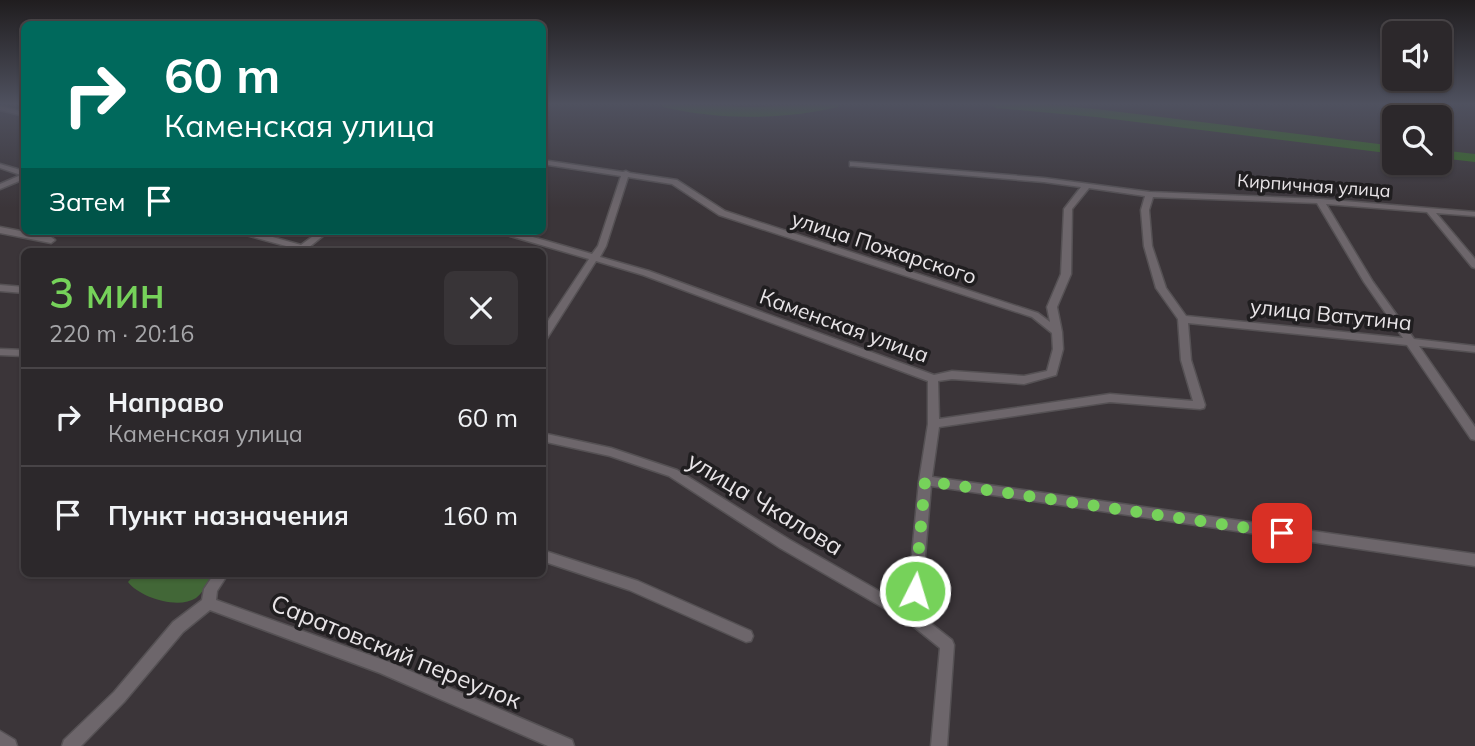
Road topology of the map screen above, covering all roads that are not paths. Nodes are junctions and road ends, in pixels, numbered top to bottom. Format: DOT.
graph roads {
  1 [pos="546,163"];
  2 [pos="853,164"];
  3 [pos="0,166"];
  4 [pos="21,173"];
  5 [pos="626,173"];
  6 [pos="21,176"];
  7 [pos="1087,185"];
  8 [pos="0,187"];
  9 [pos="1150,194"];
  10 [pos="1320,201"];
  11 [pos="1429,211"];
  12 [pos="1475,214"];
  13 [pos="0,230"];
  14 [pos="21,234"];
  15 [pos="26,235"];
  16 [pos="255,235"];
  17 [pos="320,235"];
  18 [pos="518,235"];
  19 [pos="51,240"];
  20 [pos="295,248"];
  21 [pos="304,248"];
  22 [pos="596,256"];
  23 [pos="1475,265"];
  24 [pos="0,288"];
  25 [pos="21,290"];
  26 [pos="1183,319"];
  27 [pos="546,332"];
  28 [pos="1057,332"];
  29 [pos="1411,342"];
  30 [pos="1475,349"];
  31 [pos="0,352"];
  32 [pos="21,352"];
  33 [pos="933,379"];
  34 [pos="933,424"];
  35 [pos="1475,436"];
  36 [pos="546,438"];
  37 [pos="925,481"];
  38 [pos="546,556"];
  39 [pos="1475,560"];
  40 [pos="219,577"];
  41 [pos="208,603"];
  42 [pos="913,618"];
  43 [pos="746,636"];
  44 [pos="0,738"];
  45 [pos="9,746"];
  46 [pos="70,746"];
  47 [pos="566,746"];
  48 [pos="939,746"];
  1 -- 5 [label="street, улица Пожарского"];
  2 -- 7 [label="street, Кирпичная улица"];
  3 -- 4 [label="street"];
  5 -- 22 [label="street"];
  5 -- 28 [label="street, улица Пожарского"];
  6 -- 8 [label="street"];
  7 -- 9 [label="street, Кирпичная улица"];
  7 -- 28 [label="street"];
  9 -- 10 [label="street, Кирпичная улица"];
  9 -- 26 [label="street"];
  10 -- 11 [label="street, Кирпичная улица"];
  10 -- 29 [label="street"];
  11 -- 12 [label="street, Кирпичная улица"];
  11 -- 23 [label="street"];
  13 -- 14 [label="street"];
  15 -- 19 [label="street"];
  16 -- 20 [label="street"];
  17 -- 21 [label="street"];
  18 -- 22 [label="street, Каменская улица"];
  22 -- 27 [label="street"];
  22 -- 33 [label="street, Каменская улица"];
  24 -- 25 [label="street"];
  26 -- 29 [label="street, улица Ватутина"];
  26 -- 34 [label="street"];
  28 -- 33 [label="street"];
  29 -- 30 [label="street, улица Ватутина"];
  29 -- 35 [label="street"];
  31 -- 32 [label="street"];
  33 -- 34 [label="street, Каменская улица"];
  34 -- 37 [label="street, Каменская улица"];
  36 -- 42 [label="street, улица Чкалова"];
  37 -- 39 [label="street"];
  37 -- 42 [label="street, Каменская улица"];
  38 -- 43 [label="street"];
  40 -- 41 [label="street"];
  41 -- 46 [label="street"];
  41 -- 47 [label="street, Саратовский переулок"];
  42 -- 48 [label="street, улица Чкалова"];
  44 -- 45 [label="street"];
}
